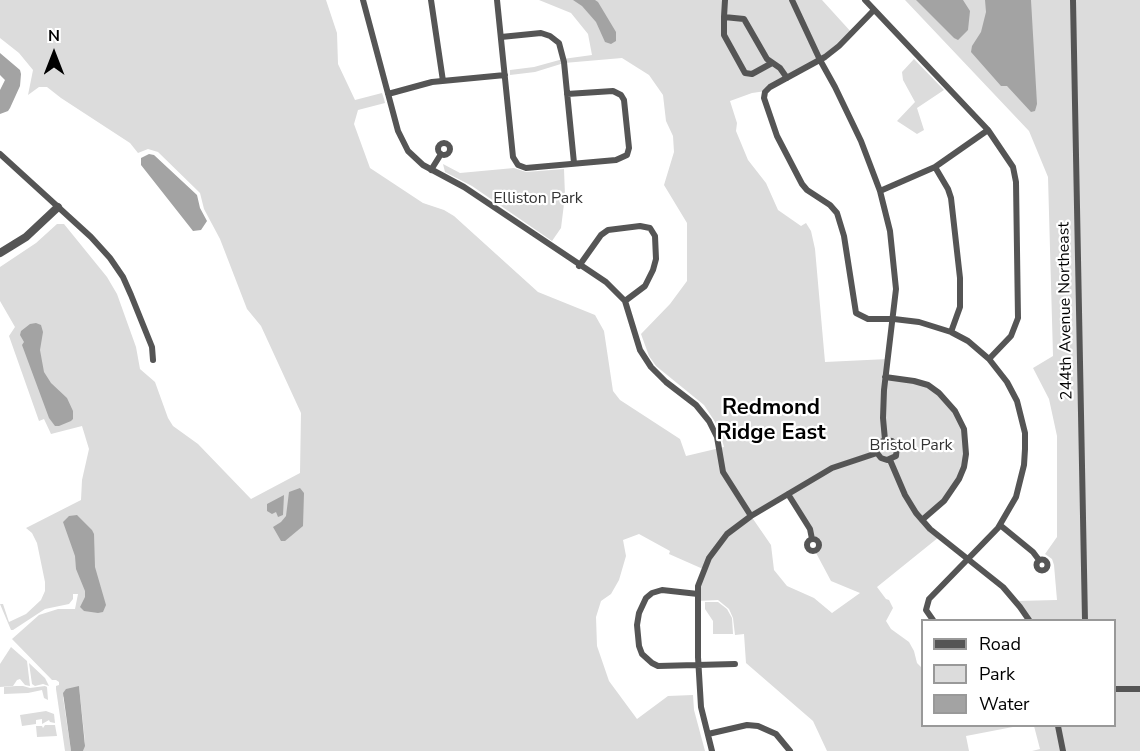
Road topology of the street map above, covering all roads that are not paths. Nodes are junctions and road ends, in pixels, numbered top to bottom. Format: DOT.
graph roads {
  1 [pos="363,0"];
  2 [pos="431,0"];
  3 [pos="497,0"];
  4 [pos="725,0"];
  5 [pos="792,0"];
  6 [pos="865,0"];
  7 [pos="1073,0"];
  8 [pos="874,10"];
  9 [pos="724,17"];
  10 [pos="501,37"];
  11 [pos="820,60"];
  12 [pos="772,63"];
  13 [pos="504,75"];
  14 [pos="787,78"];
  15 [pos="443,81"];
  16 [pos="388,94"];
  17 [pos="567,94"];
  18 [pos="988,130"];
  19 [pos="0,154"];
  20 [pos="441,154"];
  21 [pos="574,163"];
  22 [pos="935,167"];
  23 [pos="431,170"];
  24 [pos="880,192"];
  25 [pos="58,207"];
  26 [pos="0,253"];
  27 [pos="579,266"];
  28 [pos="625,302"];
  29 [pos="894,319"];
  30 [pos="951,332"];
  31 [pos="989,359"];
  32 [pos="153,360"];
  33 [pos="885,377"];
  34 [pos="885,440"];
  35 [pos="877,453"];
  36 [pos="890,460"];
  37 [pos="788,494"];
  38 [pos="751,516"];
  39 [pos="922,520"];
  40 [pos="1000,525"];
  41 [pos="812,539"];
  42 [pos="968,560"];
  43 [pos="1039,560"];
  44 [pos="698,594"];
  45 [pos="931,619"];
  46 [pos="1028,619"];
  47 [pos="1085,619"];
  48 [pos="735,664"];
  49 [pos="698,666"];
  50 [pos="1116,688"];
  51 [pos="1140,689"];
  52 [pos="1058,727"];
  53 [pos="708,734"];
  54 [pos="712,751"];
  55 [pos="790,751"];
  56 [pos="1063,751"];
  1 -- 16 [label="street"];
  2 -- 15 [label="street"];
  3 -- 10 [label="street"];
  4 -- 9 [label="street"];
  5 -- 11 [label="street"];
  6 -- 8 [label="street"];
  7 -- 47 [label="street, 244th Avenue Northeast"];
  8 -- 11 [label="street"];
  8 -- 18 [label="street"];
  9 -- 12 [label="street"];
  9 -- 12 [label="street"];
  10 -- 13 [label="street"];
  10 -- 17 [label="street"];
  11 -- 14 [label="street"];
  11 -- 24 [label="street"];
  12 -- 14 [label="street"];
  13 -- 15 [label="street"];
  13 -- 21 [label="street"];
  14 -- 29 [label="street"];
  15 -- 16 [label="street"];
  16 -- 23 [label="street"];
  17 -- 21 [label="street"];
  17 -- 21 [label="street"];
  18 -- 22 [label="street"];
  18 -- 31 [label="street"];
  19 -- 25 [label="street"];
  20 -- 23 [label="street"];
  22 -- 24 [label="street"];
  22 -- 30 [label="street"];
  23 -- 27 [label="street"];
  24 -- 29 [label="street"];
  25 -- 26 [label="street"];
  25 -- 32 [label="street"];
  27 -- 28 [label="street"];
  27 -- 28 [label="street"];
  28 -- 38 [label="street"];
  29 -- 30 [label="street"];
  29 -- 33 [label="street"];
  30 -- 31 [label="street"];
  31 -- 40 [label="street"];
  33 -- 34 [label="street"];
  33 -- 39 [label="street"];
  34 -- 35 [label="street"];
  34 -- 36 [label="street"];
  35 -- 36 [label="street"];
  35 -- 37 [label="street"];
  36 -- 39 [label="street"];
  37 -- 38 [label="street"];
  37 -- 41 [label="street"];
  38 -- 44 [label="street"];
  39 -- 42 [label="street"];
  40 -- 42 [label="street"];
  40 -- 43 [label="street"];
  42 -- 45 [label="street"];
  42 -- 46 [label="street"];
  44 -- 49 [label="street"];
  44 -- 49 [label="street"];
  48 -- 49 [label="street"];
  49 -- 53 [label="street"];
  50 -- 51 [label="street"];
  52 -- 56 [label="street"];
  53 -- 54 [label="street"];
  53 -- 55 [label="street"];
}
